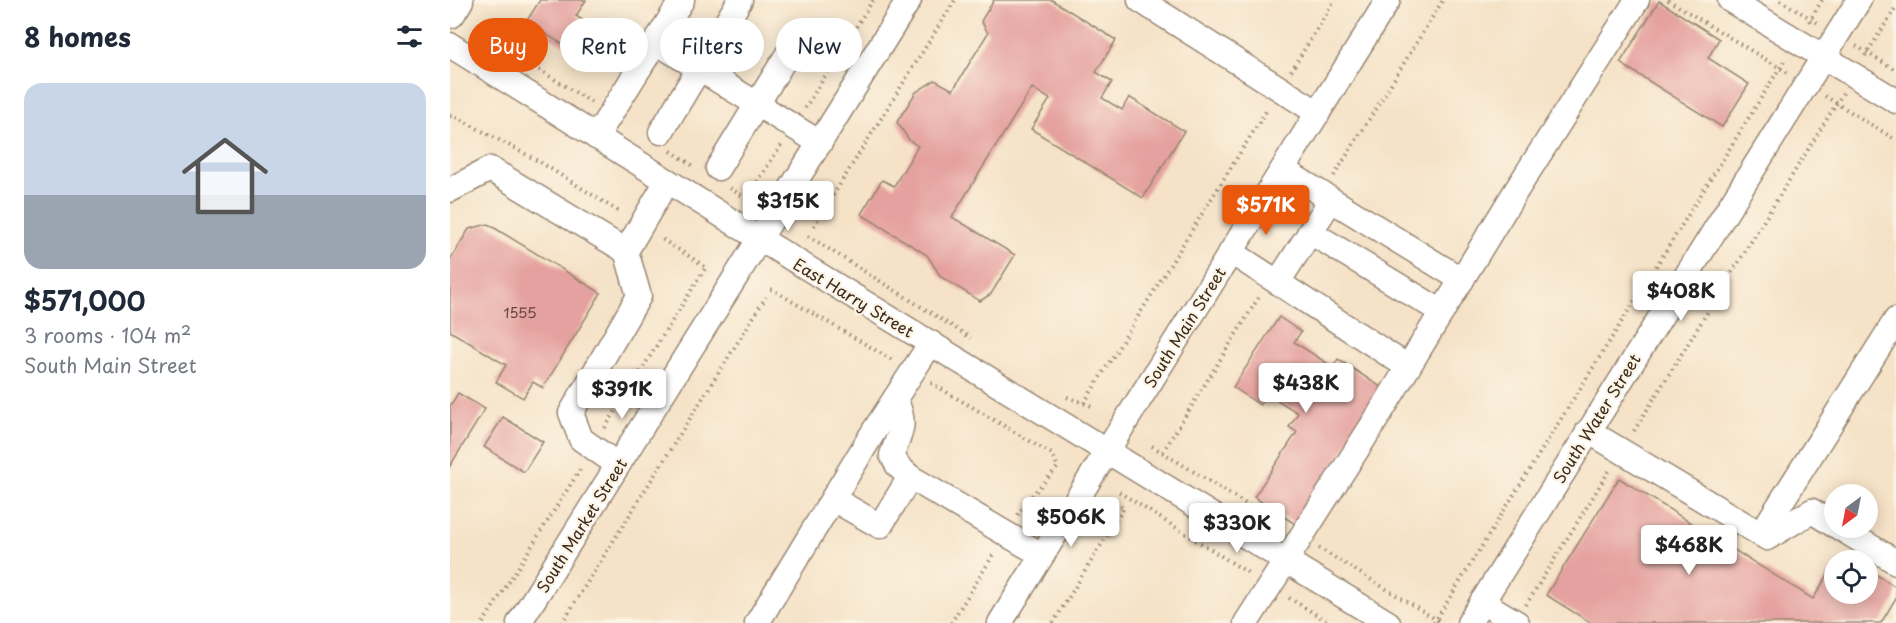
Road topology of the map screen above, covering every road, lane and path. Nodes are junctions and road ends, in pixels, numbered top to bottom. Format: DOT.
graph roads {
  1 [pos="458,0"];
  2 [pos="682,0"];
  3 [pos="740,0"];
  4 [pos="873,0"];
  5 [pos="909,0"];
  6 [pos="956,0"];
  7 [pos="1140,0"];
  8 [pos="1335,0"];
  9 [pos="1388,0"];
  10 [pos="1637,0"];
  11 [pos="1668,0"];
  12 [pos="1730,0"];
  13 [pos="1822,0"];
  14 [pos="1858,0"];
  15 [pos="1896,6"];
  16 [pos="450,13"];
  17 [pos="729,18"];
  18 [pos="1797,41"];
  19 [pos="656,42"];
  20 [pos="660,44"];
  21 [pos="450,45"];
  22 [pos="1823,57"];
  23 [pos="1780,68"];
  24 [pos="697,72"];
  25 [pos="705,72"];
  26 [pos="777,72"];
  27 [pos="1853,75"];
  28 [pos="1806,84"];
  29 [pos="1280,89"];
  30 [pos="1896,101"];
  31 [pos="1836,103"];
  32 [pos="757,104"];
  33 [pos="1318,113"];
  34 [pos="450,116"];
  35 [pos="793,127"];
  36 [pos="661,132"];
  37 [pos="596,137"];
  38 [pos="1896,140"];
  39 [pos="820,143"];
  40 [pos="718,168"];
  41 [pos="1283,170"];
  42 [pos="667,182"];
  43 [pos="450,190"];
  44 [pos="751,192"];
  45 [pos="1330,200"];
  46 [pos="641,226"];
  47 [pos="814,226"];
  48 [pos="1310,232"];
  49 [pos="808,236"];
  50 [pos="760,239"];
  51 [pos="626,251"];
  52 [pos="1231,252"];
  53 [pos="706,267"];
  54 [pos="1461,280"];
  55 [pos="1278,282"];
  56 [pos="771,289"];
  57 [pos="766,297"];
  58 [pos="1442,312"];
  59 [pos="1896,320"];
  60 [pos="976,341"];
  61 [pos="932,344"];
  62 [pos="1408,367"];
  63 [pos="913,372"];
  64 [pos="1065,396"];
  65 [pos="896,399"];
  66 [pos="1084,403"];
  67 [pos="1094,407"];
  68 [pos="1588,431"];
  69 [pos="1107,450"];
  70 [pos="1621,451"];
  71 [pos="618,465"];
  72 [pos="910,477"];
  73 [pos="1119,492"];
  74 [pos="833,498"];
  75 [pos="1114,500"];
  76 [pos="1824,519"];
  77 [pos="1761,534"];
  78 [pos="1006,535"];
  79 [pos="1856,538"];
  80 [pos="1042,555"];
  81 [pos="1286,560"];
  82 [pos="1896,562"];
  83 [pos="1270,586"];
  84 [pos="1482,602"];
  85 [pos="519,623"];
  86 [pos="562,623"];
  87 [pos="757,623"];
  88 [pos="951,623"];
  89 [pos="1000,623"];
  90 [pos="1053,623"];
  91 [pos="1246,623"];
  92 [pos="1330,623"];
  93 [pos="1388,623"];
  94 [pos="1434,623"];
  95 [pos="1469,623"];
  96 [pos="1516,623"];
  1 -- 16 [label="main road"];
  2 -- 19 [label="street"];
  3 -- 17 [label="street"];
  4 -- 35 [label="path"];
  5 -- 39 [label="street, South Market Street"];
  6 -- 47 [label="path"];
  7 -- 29 [label="street"];
  8 -- 29 [label="path"];
  9 -- 33 [label="street, South Main Street"];
  10 -- 54 [label="street"];
  11 -- 23 [label="path"];
  12 -- 18 [label="street"];
  13 -- 18 [label="path"];
  14 -- 22 [label="street, South Water Street"];
  15 -- 27 [label="path"];
  18 -- 22 [label="street"];
  18 -- 23 [label="path"];
  19 -- 20 [label="street"];
  19 -- 37 [label="street"];
  21 -- 37 [label="street, East Harry Street"];
  22 -- 27 [label="street"];
  22 -- 28 [label="street, South Water Street"];
  23 -- 28 [label="path"];
  23 -- 94 [label="path"];
  24 -- 36 [label="street"];
  25 -- 32 [label="street"];
  26 -- 32 [label="street"];
  27 -- 30 [label="street"];
  27 -- 31 [label="path"];
  28 -- 31 [label="path"];
  28 -- 68 [label="street, South Water Street"];
  29 -- 33 [label="street"];
  29 -- 66 [label="path"];
  31 -- 38 [label="path"];
  31 -- 70 [label="path"];
  32 -- 35 [label="street"];
  32 -- 40 [label="street"];
  33 -- 41 [label="street, South Main Street"];
  34 -- 46 [label="path"];
  35 -- 39 [label="street"];
  35 -- 44 [label="path"];
  37 -- 42 [label="street, East Harry Street"];
  39 -- 50 [label="street, South Market Street"];
  41 -- 45 [label="street"];
  41 -- 52 [label="street, South Main Street"];
  42 -- 46 [label="street"];
  42 -- 50 [label="street, East Harry Street"];
  43 -- 51 [label="street"];
  45 -- 48 [label="street"];
  45 -- 54 [label="street"];
  46 -- 51 [label="street"];
  46 -- 53 [label="path"];
  48 -- 55 [label="street"];
  48 -- 58 [label="street"];
  49 -- 60 [label="path"];
  50 -- 61 [label="street, East Harry Street"];
  50 -- 71 [label="street, South Market Street"];
  51 -- 71 [label="street"];
  52 -- 55 [label="street"];
  52 -- 69 [label="street, South Main Street"];
  54 -- 58 [label="street"];
  55 -- 62 [label="street"];
  56 -- 63 [label="path"];
  57 -- 86 [label="path"];
  58 -- 62 [label="street"];
  59 -- 77 [label="street"];
  61 -- 63 [label="street"];
  61 -- 69 [label="street, East Harry Street"];
  62 -- 81 [label="street"];
  63 -- 65 [label="street"];
  63 -- 78 [label="path"];
  64 -- 66 [label="path"];
  65 -- 72 [label="street"];
  65 -- 74 [label="street"];
  66 -- 67 [label="path"];
  68 -- 70 [label="street"];
  68 -- 84 [label="street, South Water Street"];
  69 -- 80 [label="street, South Main Street"];
  69 -- 81 [label="street, East Harry Street"];
  70 -- 77 [label="street"];
  70 -- 96 [label="path"];
  71 -- 85 [label="street, South Market Street"];
  72 -- 74 [label="street"];
  72 -- 78 [label="street"];
  73 -- 83 [label="path"];
  74 -- 87 [label="street"];
  75 -- 90 [label="path"];
  76 -- 77 [label="street"];
  78 -- 80 [label="street"];
  78 -- 88 [label="path"];
  79 -- 82 [label="street"];
  80 -- 89 [label="street, South Main Street"];
  81 -- 83 [label="street"];
  81 -- 93 [label="street, East Harry Street"];
  83 -- 91 [label="street"];
  83 -- 92 [label="path"];
  84 -- 95 [label="street, South Water Street"];
  84 -- 96 [label="street"];
}
